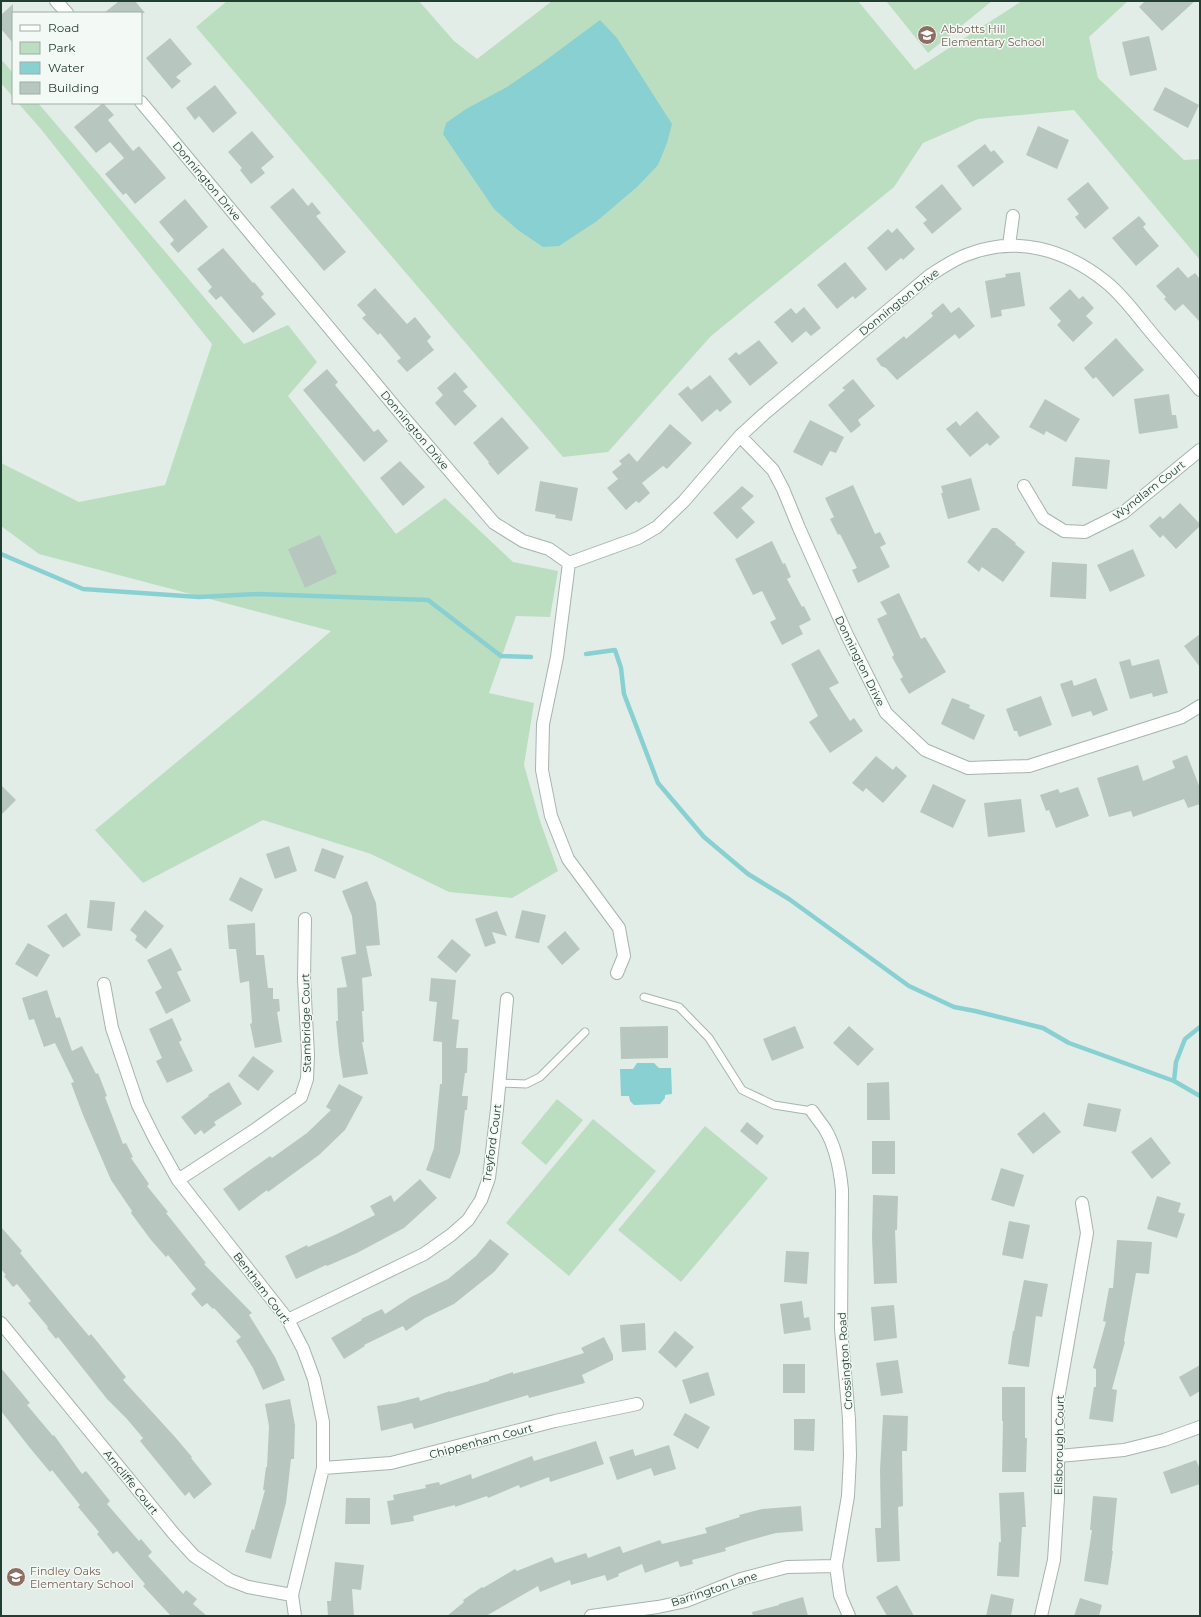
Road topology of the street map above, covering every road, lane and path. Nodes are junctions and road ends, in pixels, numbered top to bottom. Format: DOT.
graph roads {
  1 [pos="56,1"];
  2 [pos="66,12"];
  3 [pos="142,103"];
  4 [pos="1013,216"];
  5 [pos="1009,245"];
  6 [pos="1200,390"];
  7 [pos="740,436"];
  8 [pos="1200,450"];
  9 [pos="1024,486"];
  10 [pos="569,563"];
  11 [pos="1200,706"];
  12 [pos="305,919"];
  13 [pos="617,973"];
  14 [pos="104,984"];
  15 [pos="644,997"];
  16 [pos="507,999"];
  17 [pos="585,1032"];
  18 [pos="500,1083"];
  19 [pos="812,1111"];
  20 [pos="178,1180"];
  21 [pos="1082,1203"];
  22 [pos="288,1320"];
  23 [pos="1,1323"];
  24 [pos="636,1404"];
  25 [pos="1200,1427"];
  26 [pos="1059,1456"];
  27 [pos="323,1468"];
  28 [pos="836,1566"];
  29 [pos="292,1595"];
  30 [pos="294,1616"];
  31 [pos="591,1616"];
  32 [pos="849,1616"];
  33 [pos="1041,1616"];
  1 -- 2 [label="street"];
  3 -- 10 [label="street, Donnington Drive"];
  4 -- 5 [label="street"];
  5 -- 6 [label="street, Donnington Drive"];
  5 -- 7 [label="street, Donnington Drive"];
  7 -- 10 [label="street, Donnington Drive"];
  7 -- 11 [label="street, Donnington Drive"];
  8 -- 9 [label="street, Wyndlam Court"];
  10 -- 13 [label="street"];
  12 -- 20 [label="street, Stambridge Court"];
  14 -- 20 [label="street, Bentham Court"];
  15 -- 19 [label="lane"];
  16 -- 18 [label="street, Treyford Court"];
  17 -- 18 [label="lane"];
  18 -- 22 [label="street, Treyford Court"];
  19 -- 28 [label="street, Crossington Road"];
  20 -- 22 [label="street, Bentham Court"];
  21 -- 26 [label="street, Ellsborough Court"];
  22 -- 27 [label="street, Bentham Court"];
  23 -- 29 [label="street, Arncliffe Court"];
  24 -- 27 [label="street, Chippenham Court"];
  25 -- 26 [label="street"];
  26 -- 33 [label="street, Ellsborough Court"];
  27 -- 29 [label="street, Bentham Court"];
  28 -- 31 [label="street, Barrington Lane"];
  28 -- 32 [label="street, Crossington Road"];
  29 -- 30 [label="street, Bentham Court"];
}
